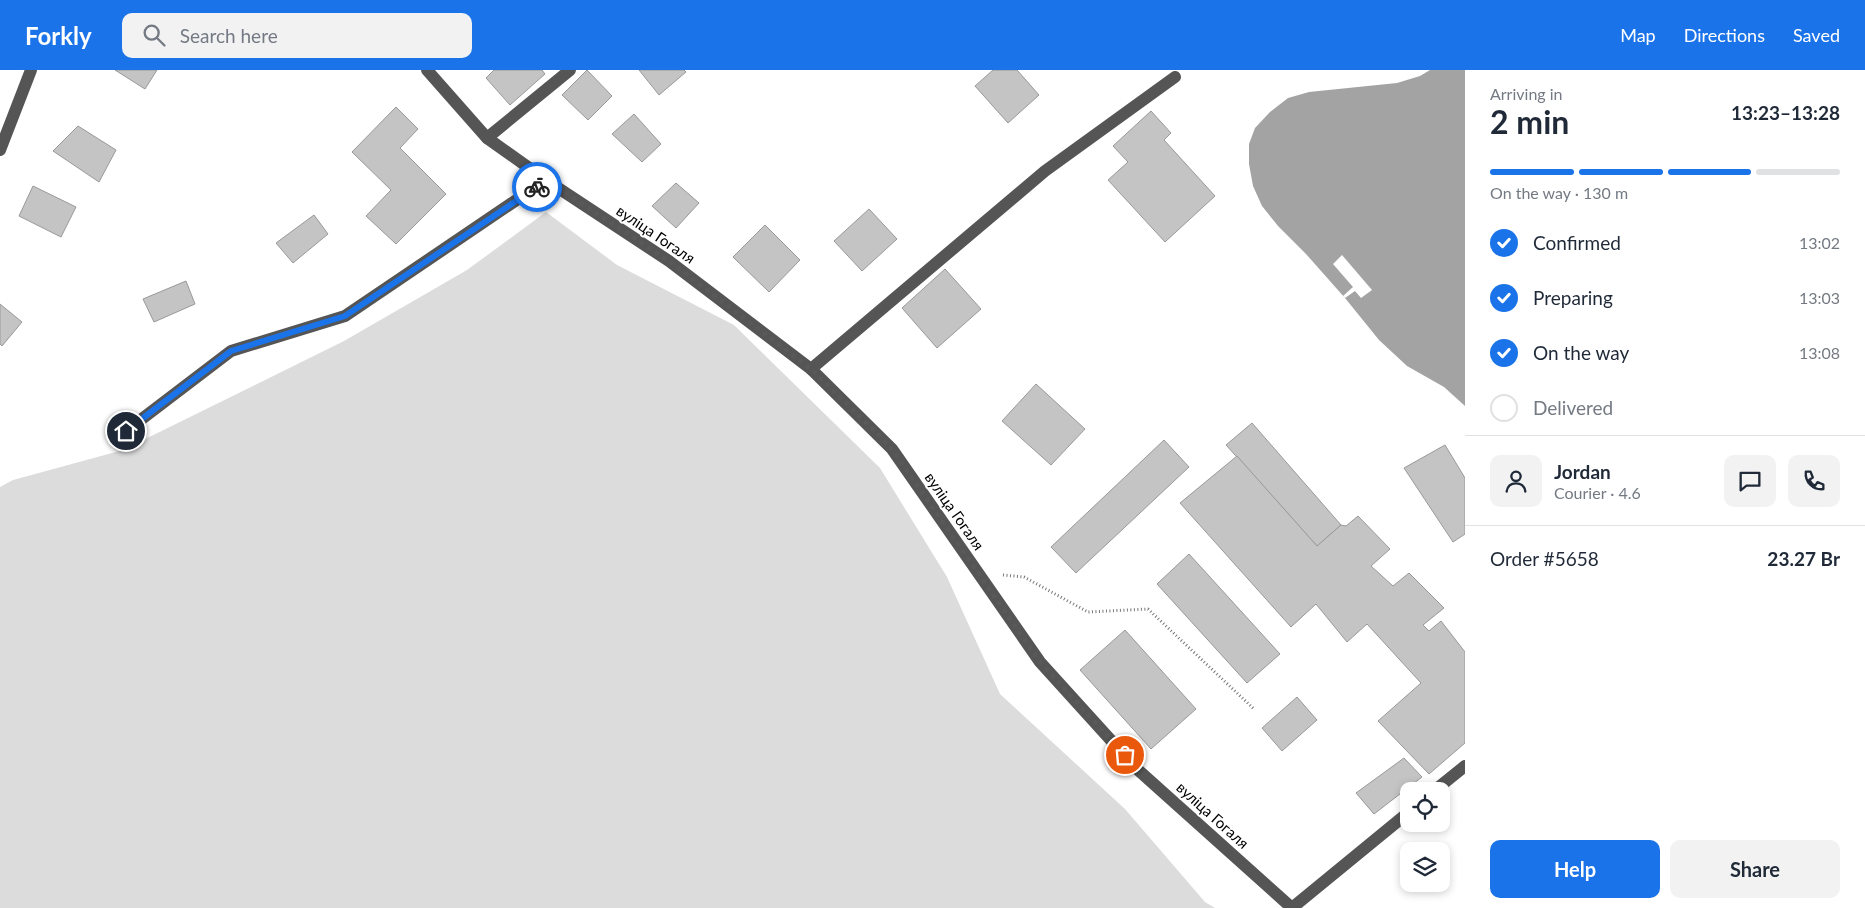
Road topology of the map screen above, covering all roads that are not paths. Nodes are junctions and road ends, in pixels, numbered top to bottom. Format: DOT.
graph roads {
  1 [pos="31,70"];
  2 [pos="427,70"];
  3 [pos="570,70"];
  4 [pos="1175,77"];
  5 [pos="4,127"];
  6 [pos="487,138"];
  7 [pos="0,150"];
  8 [pos="546,180"];
  9 [pos="811,369"];
  10 [pos="126,431"];
  11 [pos="1465,766"];
  12 [pos="1445,782"];
  13 [pos="1400,819"];
  14 [pos="1292,908"];
  1 -- 5 [label="street"];
  2 -- 6 [label="street, вуліца Гогаля"];
  3 -- 6 [label="street"];
  4 -- 9 [label="street"];
  5 -- 7 [label="street"];
  6 -- 8 [label="street, вуліца Гогаля"];
  8 -- 9 [label="street, вуліца Гогаля"];
  8 -- 10 [label="street"];
  9 -- 14 [label="street, вуліца Гогаля"];
  11 -- 12 [label="street"];
  13 -- 14 [label="street"];
}
